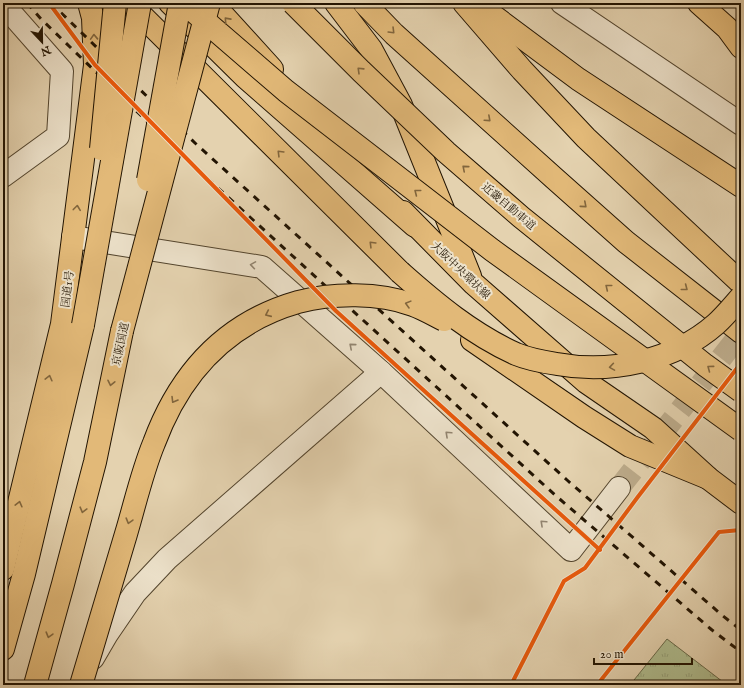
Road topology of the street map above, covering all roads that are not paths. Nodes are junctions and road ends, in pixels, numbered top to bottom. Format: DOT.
graph roads {
  1 [pos="89,3"];
  2 [pos="115,3"];
  3 [pos="129,3"];
  4 [pos="140,3"];
  5 [pos="170,3"];
  6 [pos="180,3"];
  7 [pos="184,3"];
  8 [pos="210,3"];
  9 [pos="293,3"];
  10 [pos="336,3"];
  11 [pos="364,3"];
  12 [pos="464,3"];
  13 [pos="476,3"];
  14 [pos="498,3"];
  15 [pos="562,3"];
  16 [pos="699,3"];
  17 [pos="3,4"];
  18 [pos="741,47"];
  19 [pos="578,79"];
  20 [pos="741,124"];
  21 [pos="3,176"];
  22 [pos="741,186"];
  23 [pos="415,226"];
  24 [pos="73,237"];
  25 [pos="741,283"];
  26 [pos="474,284"];
  27 [pos="741,297"];
  28 [pos="83,325"];
  29 [pos="122,331"];
  30 [pos="741,332"];
  31 [pos="381,372"];
  32 [pos="741,391"];
  33 [pos="741,430"];
  34 [pos="708,478"];
  35 [pos="619,488"];
  36 [pos="741,503"];
  37 [pos="3,569"];
  38 [pos="3,649"];
  39 [pos="35,685"];
  40 [pos="77,685"];
  41 [pos="81,685"];
  24 -- 1 [label="main road, 国道1号, one-way"];
  2 -- 28 [label="main road, bridge"];
  27 -- 3 [label="main road, one-way, bridge"];
  4 -- 28 [label="main road, bridge"];
  5 -- 23 [label="main road"];
  6 -- 29 [label="main road, bridge"];
  33 -- 7 [label="main road, one-way, bridge"];
  23 -- 8 [label="main road, 大阪中央環状線, one-way"];
  8 -- 29 [label="main road, 京阪国道, bridge"];
  32 -- 9 [label="main road, 近畿自動車道, one-way, bridge"];
  10 -- 26 [label="main road"];
  11 -- 30 [label="main road, one-way"];
  12 -- 25 [label="main road"];
  13 -- 19 [label="main road"];
  14 -- 19 [label="main road"];
  15 -- 20 [label="street"];
  16 -- 18 [label="main road"];
  17 -- 21 [label="street"];
  19 -- 22 [label="main road"];
  23 -- 26 [label="main road, 大阪中央環状線"];
  31 -- 24 [label="street, one-way"];
  37 -- 24 [label="main road, 国道1号, one-way"];
  26 -- 34 [label="main road, 大阪中央環状線"];
  28 -- 38 [label="main road"];
  29 -- 39 [label="main road, 京阪国道, one-way"];
  35 -- 31 [label="street, one-way"];
  31 -- 40 [label="street"];
  34 -- 36 [label="main road, 大阪中央環状線"];
  34 -- 41 [label="main road, one-way, bridge"];
}
